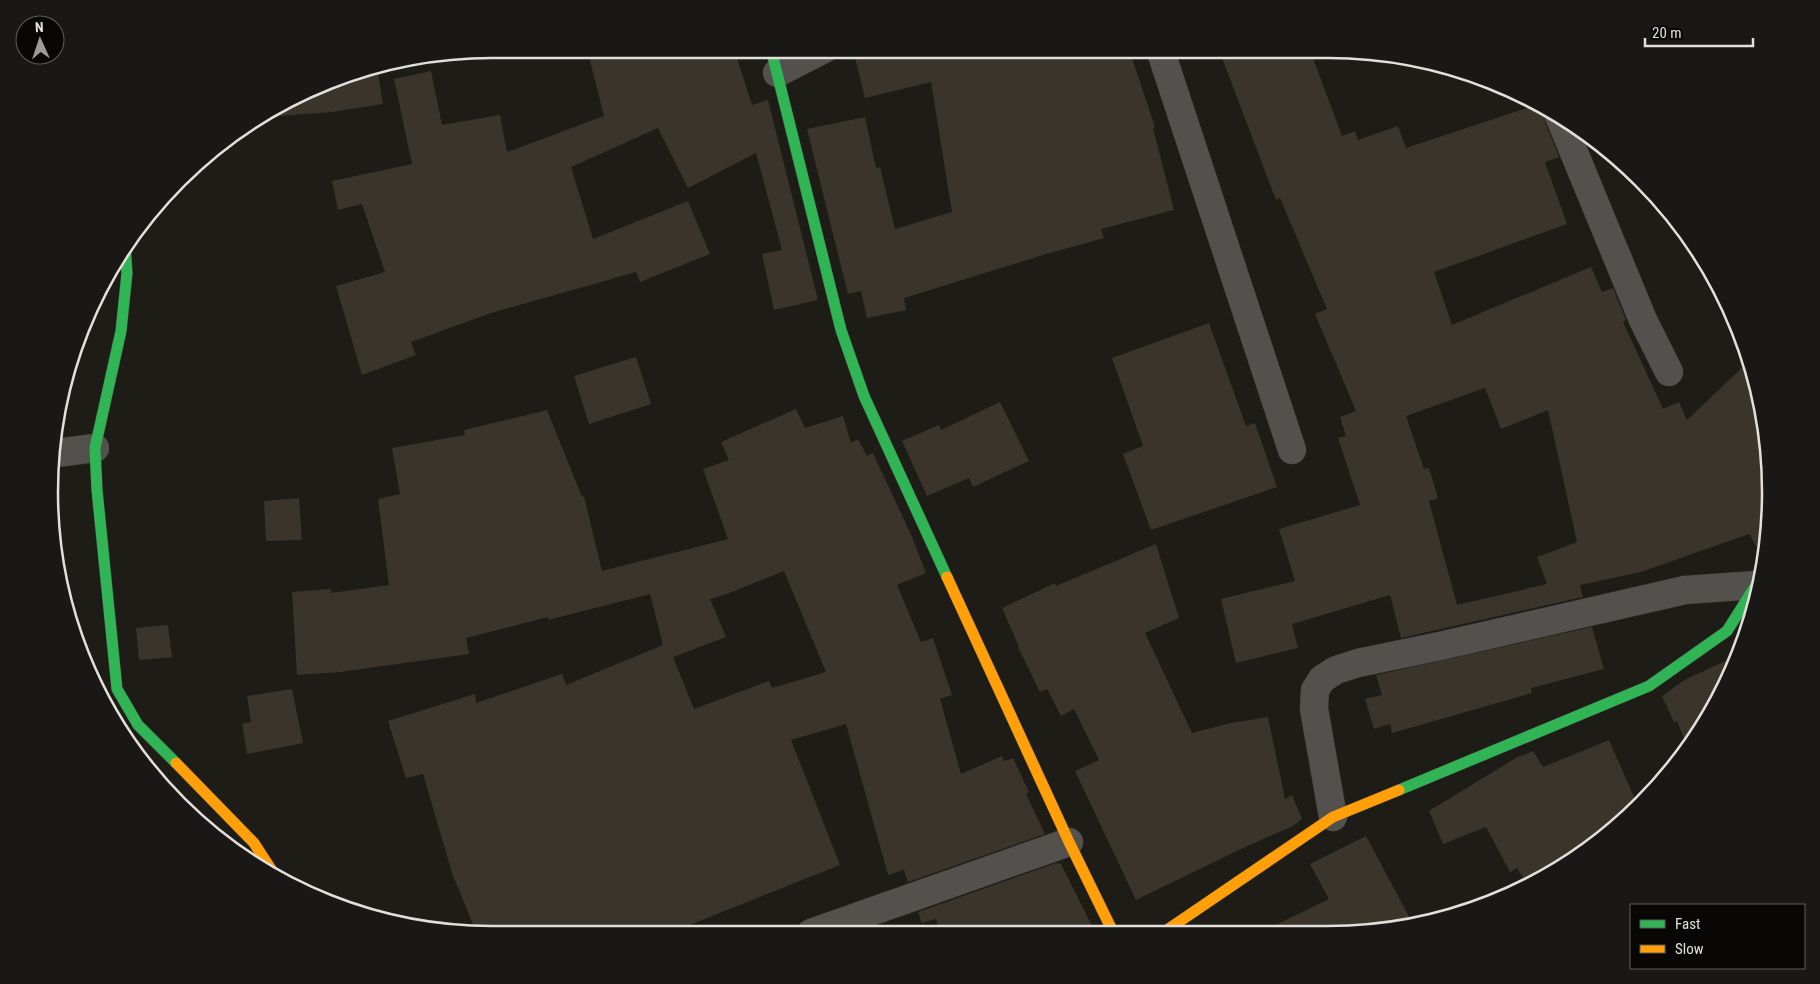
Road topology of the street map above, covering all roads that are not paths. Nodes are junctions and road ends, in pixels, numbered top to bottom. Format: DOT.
graph roads {
  1 [pos="786,58"];
  2 [pos="1163,58"];
  3 [pos="774,61"];
  4 [pos="1564,128"];
  5 [pos="126,259"];
  6 [pos="1669,372"];
  7 [pos="95,448"];
  8 [pos="1292,450"];
  9 [pos="59,453"];
  10 [pos="1752,584"];
  11 [pos="1750,597"];
  12 [pos="1334,817"];
  13 [pos="1069,842"];
  14 [pos="267,863"];
  15 [pos="831,926"];
  16 [pos="1110,926"];
  17 [pos="1173,926"];
  1 -- 3 [label="street"];
  2 -- 8 [label="street"];
  3 -- 13 [label="street"];
  4 -- 6 [label="street"];
  5 -- 7 [label="street"];
  7 -- 9 [label="street"];
  7 -- 14 [label="street"];
  10 -- 12 [label="street"];
  11 -- 12 [label="street"];
  12 -- 17 [label="street"];
  13 -- 15 [label="street"];
  13 -- 16 [label="street"];
}
